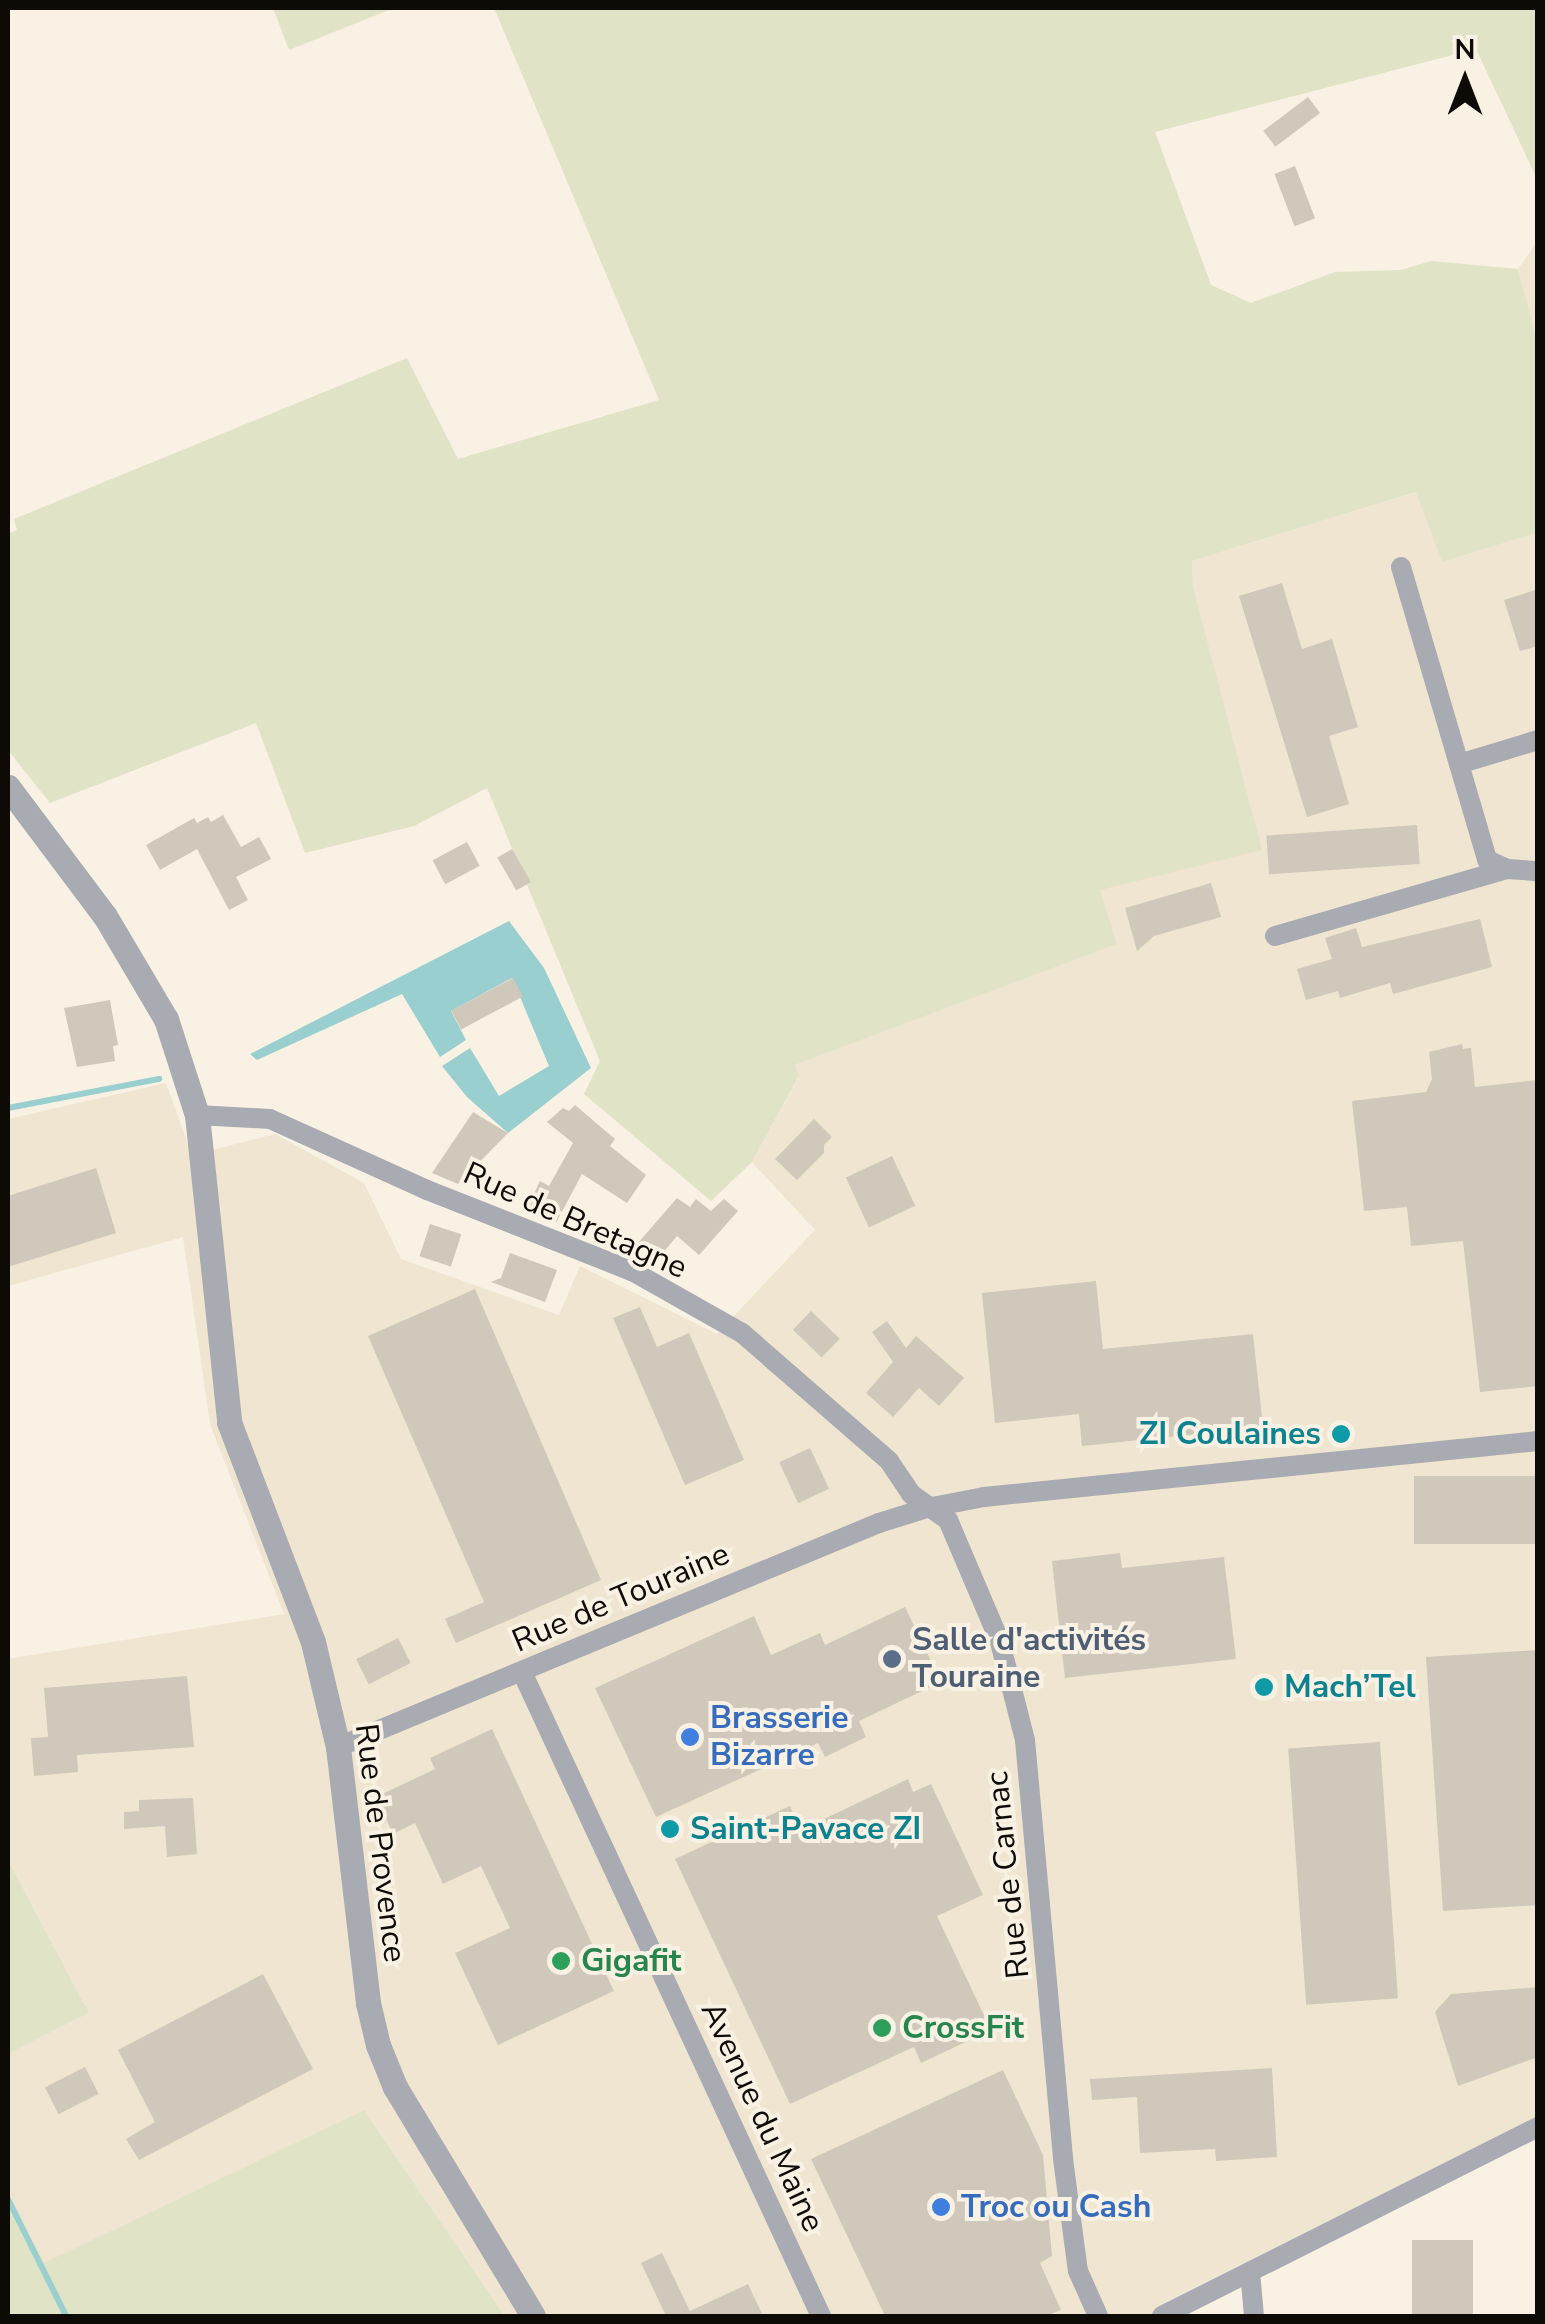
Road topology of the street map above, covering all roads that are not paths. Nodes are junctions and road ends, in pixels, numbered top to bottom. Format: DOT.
graph roads {
  1 [pos="1401,567"];
  2 [pos="1538,740"];
  3 [pos="1459,764"];
  4 [pos="8,786"];
  5 [pos="1507,870"];
  6 [pos="1538,871"];
  7 [pos="1275,936"];
  8 [pos="197,1115"];
  9 [pos="1538,1441"];
  10 [pos="928,1508"];
  11 [pos="522,1672"];
  12 [pos="338,1747"];
  13 [pos="1538,2127"];
  14 [pos="1250,2272"];
  15 [pos="533,2316"];
  16 [pos="821,2316"];
  17 [pos="1098,2316"];
  18 [pos="1162,2316"];
  19 [pos="1254,2316"];
  1 -- 3 [label="street"];
  2 -- 3 [label="street"];
  3 -- 5 [label="street"];
  4 -- 8 [label="street, Rue de Provence"];
  5 -- 6 [label="street"];
  5 -- 7 [label="street"];
  8 -- 10 [label="street, Rue de Bretagne"];
  8 -- 12 [label="street, Rue de Provence"];
  9 -- 10 [label="street, Rue de Touraine"];
  10 -- 11 [label="street, Rue de Touraine"];
  10 -- 17 [label="street, Rue de Carnac"];
  11 -- 12 [label="street, Rue de Touraine"];
  11 -- 16 [label="street, Avenue du Maine"];
  12 -- 15 [label="street, Rue de Provence"];
  13 -- 14 [label="street"];
  14 -- 18 [label="street"];
  14 -- 19 [label="street"];
}
